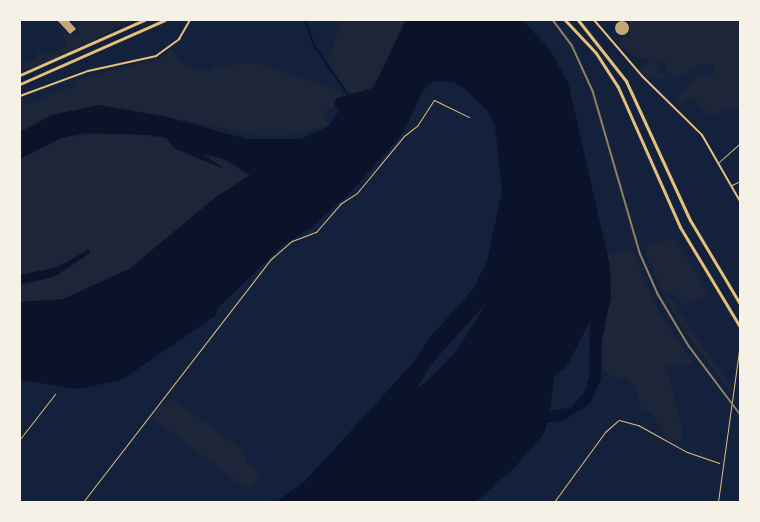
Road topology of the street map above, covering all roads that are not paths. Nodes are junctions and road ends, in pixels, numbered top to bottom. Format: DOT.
graph roads {
  1 [pos="144,20"];
  2 [pos="165,20"];
  3 [pos="190,20"];
  4 [pos="565,20"];
  5 [pos="578,20"];
  6 [pos="594,20"];
  7 [pos="20,75"];
  8 [pos="20,84"];
  9 [pos="20,96"];
  10 [pos="469,117"];
  11 [pos="741,143"];
  12 [pos="719,162"];
  13 [pos="741,181"];
  14 [pos="732,185"];
  15 [pos="741,201"];
  16 [pos="741,304"];
  17 [pos="741,327"];
  18 [pos="739,351"];
  19 [pos="55,393"];
  20 [pos="20,439"];
  21 [pos="83,502"];
  22 [pos="717,502"];
  1 -- 7 [label="highway"];
  2 -- 8 [label="highway"];
  3 -- 9 [label="main road"];
  4 -- 17 [label="highway"];
  5 -- 16 [label="highway"];
  6 -- 12 [label="main road"];
  10 -- 21 [label="street"];
  11 -- 12 [label="street"];
  12 -- 14 [label="main road"];
  13 -- 14 [label="street"];
  14 -- 15 [label="main road"];
  18 -- 22 [label="street"];
  19 -- 20 [label="street"];
}
